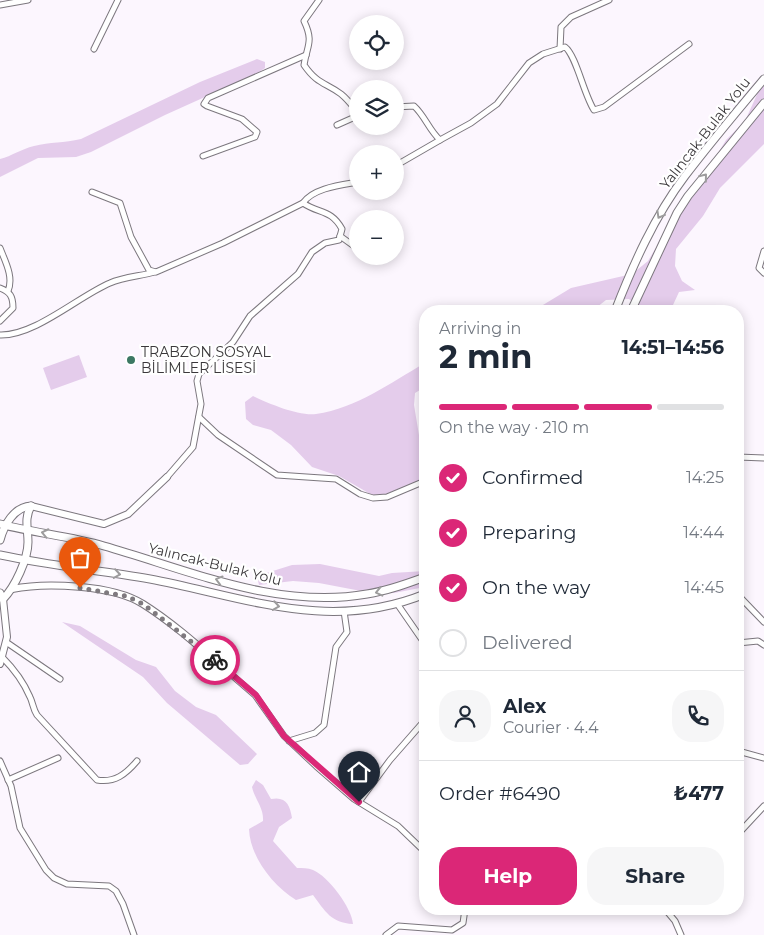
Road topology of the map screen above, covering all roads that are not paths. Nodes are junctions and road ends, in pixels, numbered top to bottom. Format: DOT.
graph roads {
  1 [pos="28,0"];
  2 [pos="118,0"];
  3 [pos="319,0"];
  4 [pos="609,0"];
  5 [pos="0,5"];
  6 [pos="688,44"];
  7 [pos="94,49"];
  8 [pos="560,49"];
  9 [pos="306,55"];
  10 [pos="764,79"];
  11 [pos="349,103"];
  12 [pos="764,103"];
  13 [pos="404,107"];
  14 [pos="349,119"];
  15 [pos="337,125"];
  16 [pos="440,140"];
  17 [pos="203,156"];
  18 [pos="404,161"];
  19 [pos="349,184"];
  20 [pos="92,192"];
  21 [pos="303,203"];
  22 [pos="340,236"];
  23 [pos="349,242"];
  24 [pos="0,248"];
  25 [pos="764,251"];
  26 [pos="156,272"];
  27 [pos="764,273"];
  28 [pos="0,288"];
  29 [pos="8,291"];
  30 [pos="617,305"];
  31 [pos="634,305"];
  32 [pos="0,321"];
  33 [pos="0,335"];
  34 [pos="199,417"];
  35 [pos="744,457"];
  36 [pos="764,458"];
  37 [pos="168,477"];
  38 [pos="419,484"];
  39 [pos="31,506"];
  40 [pos="3,525"];
  41 [pos="27,529"];
  42 [pos="0,540"];
  43 [pos="0,555"];
  44 [pos="23,560"];
  45 [pos="419,579"];
  46 [pos="12,589"];
  47 [pos="1,596"];
  48 [pos="419,596"];
  49 [pos="744,601"];
  50 [pos="398,605"];
  51 [pos="344,611"];
  52 [pos="764,622"];
  53 [pos="419,635"];
  54 [pos="6,642"];
  55 [pos="744,642"];
  56 [pos="764,645"];
  57 [pos="1,661"];
  58 [pos="219,664"];
  59 [pos="60,679"];
  60 [pos="419,727"];
  61 [pos="289,741"];
  62 [pos="744,753"];
  63 [pos="58,758"];
  64 [pos="764,758"];
  65 [pos="0,761"];
  66 [pos="137,761"];
  67 [pos="8,780"];
  68 [pos="359,802"];
  69 [pos="764,806"];
  70 [pos="744,828"];
  71 [pos="419,846"];
  72 [pos="464,915"];
  73 [pos="670,915"];
  74 [pos="134,935"];
  75 [pos="386,935"];
  76 [pos="681,935"];
  1 -- 5 [label="street"];
  2 -- 7 [label="street"];
  3 -- 9 [label="street"];
  4 -- 8 [label="street"];
  6 -- 8 [label="street"];
  8 -- 16 [label="street"];
  9 -- 11 [label="street"];
  9 -- 17 [label="street"];
  10 -- 30 [label="main road, Yalıncak-Bulak Yolu, one-way"];
  31 -- 12 [label="main road, Yalıncak-Bulak Yolu, one-way"];
  13 -- 16 [label="street"];
  14 -- 15 [label="street"];
  16 -- 18 [label="street"];
  19 -- 21 [label="street"];
  20 -- 26 [label="street"];
  21 -- 22 [label="street"];
  21 -- 26 [label="street"];
  22 -- 23 [label="street"];
  22 -- 34 [label="street"];
  24 -- 29 [label="street"];
  25 -- 27 [label="street"];
  26 -- 33 [label="street"];
  28 -- 29 [label="street"];
  29 -- 32 [label="street"];
  34 -- 37 [label="street"];
  34 -- 38 [label="street"];
  35 -- 36 [label="street"];
  37 -- 39 [label="street"];
  39 -- 40 [label="main road"];
  39 -- 41 [label="main road"];
  40 -- 41 [label="main road, Yalıncak-Bulak Yolu"];
  40 -- 42 [label="main road"];
  41 -- 44 [label="main road"];
  45 -- 41 [label="main road, Yalıncak-Bulak Yolu, one-way"];
  43 -- 44 [label="main road, Yalıncak-Bulak Yolu"];
  44 -- 46 [label="main road"];
  44 -- 51 [label="main road, Yalıncak-Bulak Yolu, one-way"];
  46 -- 47 [label="main road"];
  46 -- 58 [label="street"];
  47 -- 54 [label="street"];
  48 -- 50 [label="main road, Yalıncak-Bulak Yolu"];
  49 -- 52 [label="street"];
  50 -- 51 [label="main road, Yalıncak-Bulak Yolu"];
  50 -- 53 [label="street"];
  51 -- 61 [label="street"];
  54 -- 57 [label="street"];
  54 -- 59 [label="street"];
  55 -- 56 [label="street"];
  57 -- 66 [label="street"];
  58 -- 61 [label="street"];
  60 -- 68 [label="street"];
  61 -- 68 [label="street"];
  62 -- 64 [label="street"];
  63 -- 67 [label="street"];
  65 -- 67 [label="street"];
  67 -- 74 [label="street"];
  68 -- 71 [label="street"];
  69 -- 70 [label="street"];
  72 -- 75 [label="street"];
  73 -- 76 [label="street"];
}
